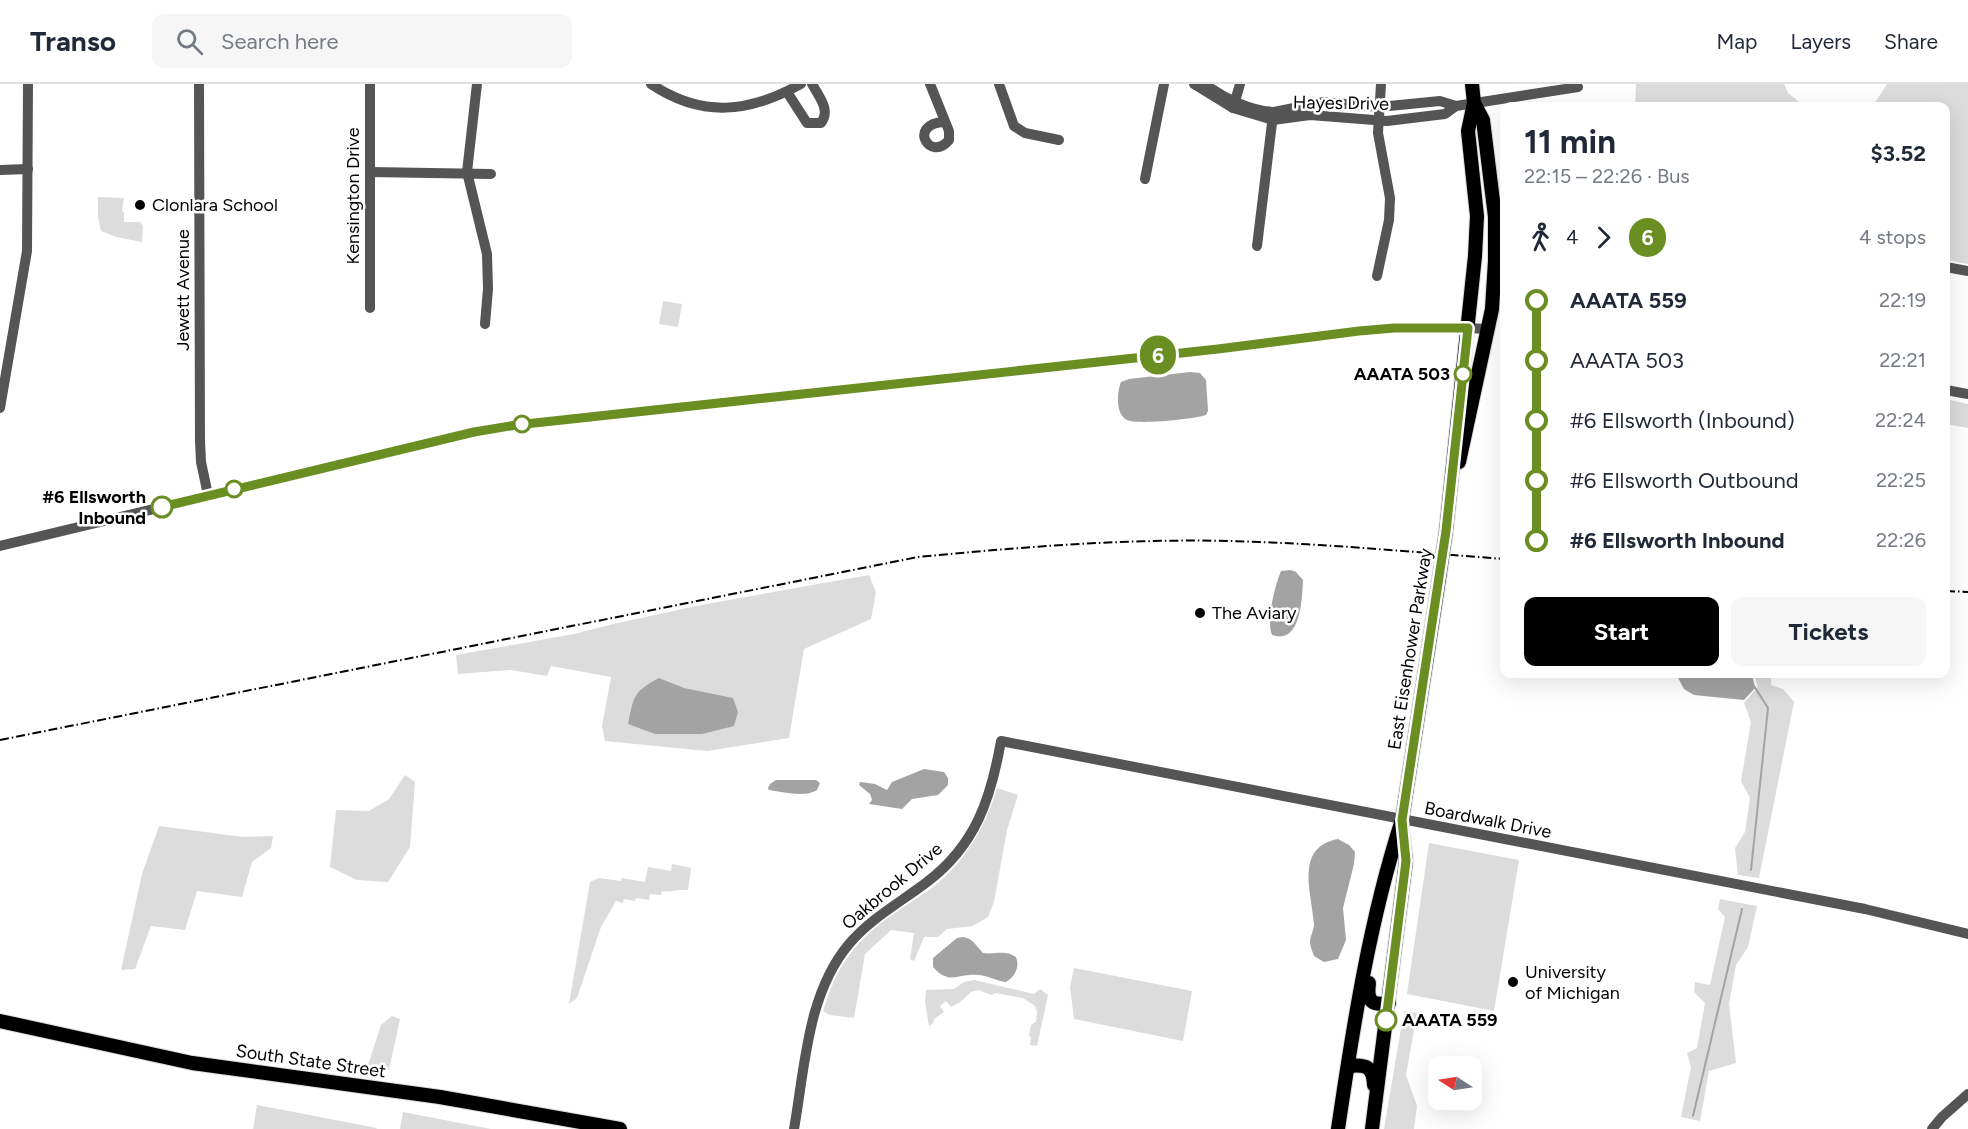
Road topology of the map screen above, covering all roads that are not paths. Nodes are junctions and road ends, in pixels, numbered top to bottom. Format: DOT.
graph roads {
  1 [pos="28,84"];
  2 [pos="199,84"];
  3 [pos="370,84"];
  4 [pos="477,84"];
  5 [pos="651,84"];
  6 [pos="801,84"];
  7 [pos="813,84"];
  8 [pos="930,84"];
  9 [pos="999,84"];
  10 [pos="1164,84"];
  11 [pos="1194,84"];
  12 [pos="1205,84"];
  13 [pos="1240,84"];
  14 [pos="1380,84"];
  15 [pos="1472,84"];
  16 [pos="1578,87"];
  17 [pos="787,92"];
  18 [pos="1474,103"];
  19 [pos="1234,105"];
  20 [pos="1456,106"];
  21 [pos="1379,107"];
  22 [pos="1273,116"];
  23 [pos="944,122"];
  24 [pos="1379,122"];
  25 [pos="1059,140"];
  26 [pos="28,169"];
  27 [pos="0,170"];
  28 [pos="370,172"];
  29 [pos="467,172"];
  30 [pos="491,174"];
  31 [pos="1145,179"];
  32 [pos="1477,216"];
  33 [pos="1500,217"];
  34 [pos="1257,246"];
  35 [pos="1950,268"];
  36 [pos="1968,271"];
  37 [pos="1377,276"];
  38 [pos="370,308"];
  39 [pos="485,324"];
  40 [pos="1468,328"];
  41 [pos="1487,329"];
  42 [pos="1950,391"];
  43 [pos="1968,394"];
  44 [pos="0,408"];
  45 [pos="1452,484"];
  46 [pos="208,495"];
  47 [pos="0,546"];
  48 [pos="1001,741"];
  49 [pos="1402,820"];
  50 [pos="1373,934"];
  51 [pos="1968,934"];
  52 [pos="1389,1003"];
  53 [pos="0,1021"];
  54 [pos="1348,1065"];
  55 [pos="1343,1092"];
  56 [pos="1968,1094"];
  57 [pos="620,1129"];
  58 [pos="794,1129"];
  59 [pos="1338,1129"];
  60 [pos="1347,1129"];
  61 [pos="1368,1129"];
  62 [pos="1372,1129"];
  63 [pos="1932,1129"];
  1 -- 26 [label="street"];
  2 -- 46 [label="street, Jewett Avenue"];
  3 -- 28 [label="street, Kensington Drive"];
  4 -- 29 [label="street"];
  5 -- 17 [label="street"];
  6 -- 17 [label="street"];
  7 -- 17 [label="street"];
  8 -- 23 [label="street"];
  9 -- 25 [label="street"];
  10 -- 31 [label="street"];
  11 -- 19 [label="street, Hayes Drive"];
  12 -- 19 [label="street, Hayes Drive"];
  13 -- 19 [label="street"];
  14 -- 21 [label="street"];
  15 -- 18 [label="main road, East Eisenhower Parkway"];
  16 -- 18 [label="street, Hayes Drive"];
  18 -- 20 [label="street, Hayes Drive"];
  18 -- 32 [label="main road, East Eisenhower Parkway"];
  18 -- 33 [label="main road, East Eisenhower Parkway"];
  19 -- 22 [label="street, Hayes Drive"];
  20 -- 21 [label="street, Hayes Drive"];
  20 -- 24 [label="street, Hayes Drive"];
  21 -- 22 [label="street, Hayes Drive"];
  21 -- 24 [label="street"];
  22 -- 24 [label="street, Hayes Drive"];
  22 -- 34 [label="street"];
  24 -- 37 [label="street"];
  26 -- 27 [label="street"];
  26 -- 44 [label="street"];
  28 -- 29 [label="street"];
  28 -- 38 [label="street, Kensington Drive"];
  29 -- 30 [label="street"];
  29 -- 39 [label="street"];
  32 -- 33 [label="street"];
  32 -- 40 [label="main road, East Eisenhower Parkway"];
  33 -- 41 [label="main road, East Eisenhower Parkway"];
  35 -- 36 [label="street"];
  40 -- 41 [label="street"];
  40 -- 45 [label="main road, East Eisenhower Parkway"];
  40 -- 46 [label="street"];
  41 -- 45 [label="main road, East Eisenhower Parkway"];
  42 -- 43 [label="street"];
  45 -- 49 [label="main road, East Eisenhower Parkway, bridge"];
  46 -- 47 [label="street"];
  48 -- 49 [label="street, Boardwalk Drive"];
  48 -- 58 [label="street, Oakbrook Drive"];
  49 -- 50 [label="main road, East Eisenhower Parkway"];
  49 -- 51 [label="street, Boardwalk Drive"];
  49 -- 52 [label="main road, East Eisenhower Parkway"];
  50 -- 52 [label="main road"];
  50 -- 54 [label="main road, East Eisenhower Parkway"];
  52 -- 62 [label="main road, East Eisenhower Parkway"];
  53 -- 57 [label="main road, South State Street"];
  54 -- 55 [label="main road, East Eisenhower Parkway"];
  54 -- 61 [label="main road"];
  55 -- 59 [label="main road, East Eisenhower Parkway"];
  55 -- 60 [label="main road"];
  56 -- 63 [label="street"];
}
